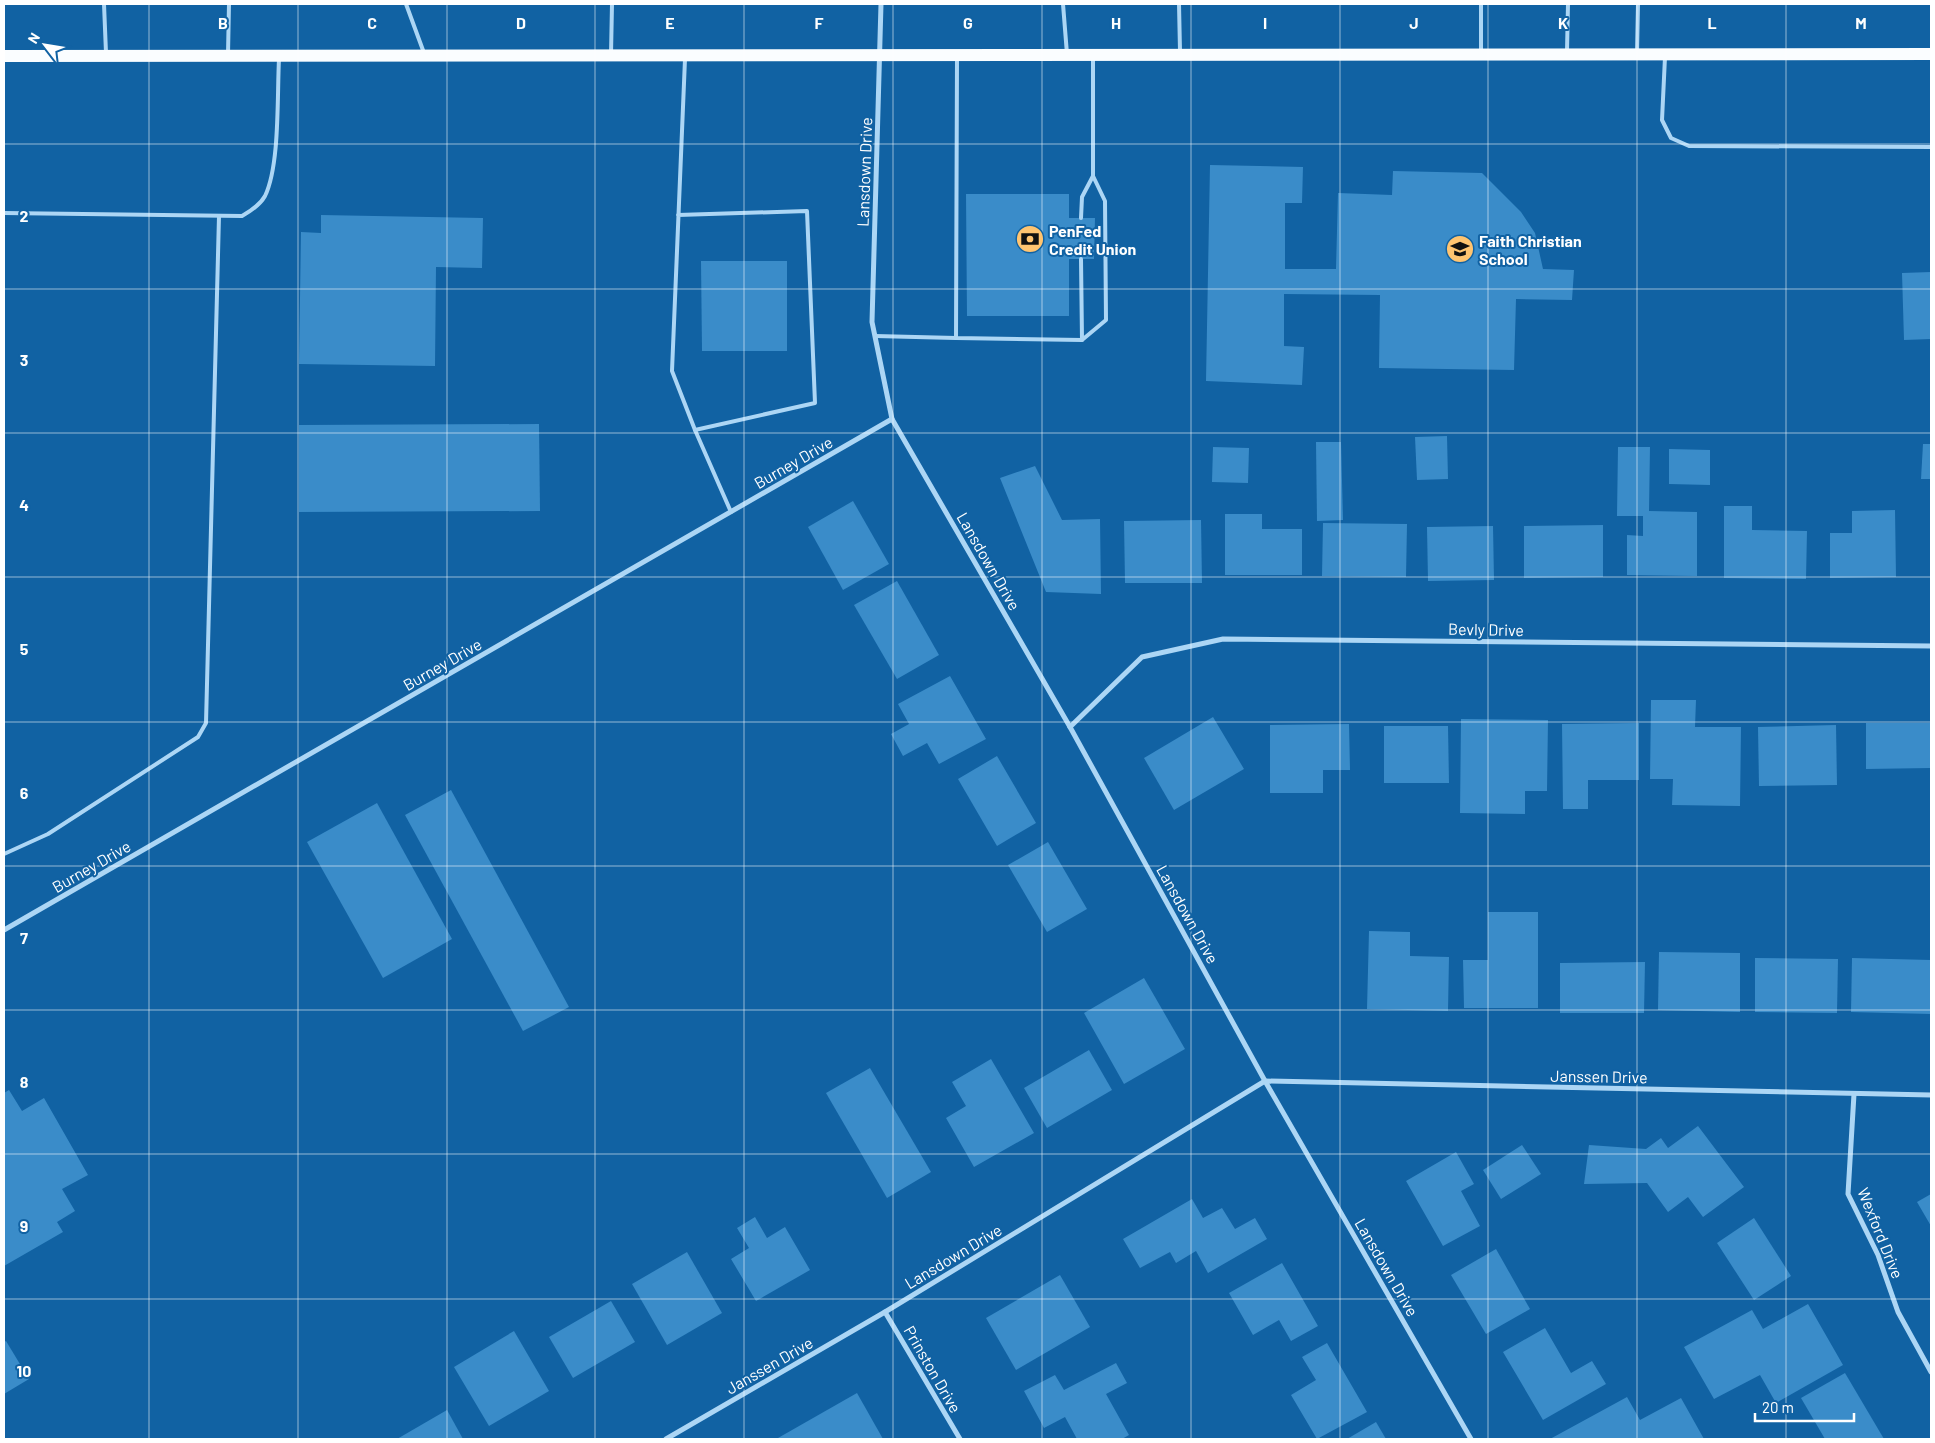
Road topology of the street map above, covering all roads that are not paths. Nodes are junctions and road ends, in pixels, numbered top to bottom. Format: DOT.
graph roads {
  1 [pos="104,4"];
  2 [pos="229,4"];
  3 [pos="406,4"];
  4 [pos="612,4"];
  5 [pos="880,4"];
  6 [pos="1063,4"];
  7 [pos="1179,4"];
  8 [pos="1481,4"];
  9 [pos="1568,4"];
  10 [pos="1638,4"];
  11 [pos="1931,54"];
  12 [pos="1481,55"];
  13 [pos="1566,55"];
  14 [pos="1638,55"];
  15 [pos="1665,55"];
  16 [pos="4,56"];
  17 [pos="106,56"];
  18 [pos="228,56"];
  19 [pos="279,56"];
  20 [pos="425,56"];
  21 [pos="611,56"];
  22 [pos="685,56"];
  23 [pos="880,56"];
  24 [pos="957,56"];
  25 [pos="1067,56"];
  26 [pos="1094,56"];
  27 [pos="1180,56"];
  28 [pos="1931,147"];
  29 [pos="1093,176"];
  30 [pos="4,213"];
  31 [pos="678,215"];
  32 [pos="219,216"];
  33 [pos="1081,218"];
  34 [pos="1081,259"];
  35 [pos="875,336"];
  36 [pos="956,338"];
  37 [pos="1082,340"];
  38 [pos="892,419"];
  39 [pos="695,430"];
  40 [pos="731,512"];
  41 [pos="1931,646"];
  42 [pos="1070,727"];
  43 [pos="4,854"];
  44 [pos="4,930"];
  45 [pos="1266,1081"];
  46 [pos="1854,1094"];
  47 [pos="1931,1095"];
  48 [pos="885,1312"];
  49 [pos="1931,1372"];
  50 [pos="666,1439"];
  51 [pos="960,1439"];
  52 [pos="1471,1439"];
  1 -- 17 [label="lane"];
  2 -- 18 [label="lane"];
  3 -- 20 [label="lane"];
  4 -- 21 [label="lane"];
  5 -- 23 [label="street, Lansdown Drive"];
  6 -- 25 [label="lane"];
  7 -- 27 [label="lane"];
  8 -- 12 [label="lane"];
  9 -- 13 [label="lane"];
  10 -- 14 [label="lane"];
  11 -- 15 [label="main road"];
  12 -- 13 [label="main road"];
  12 -- 27 [label="main road"];
  13 -- 14 [label="main road"];
  14 -- 15 [label="main road"];
  15 -- 28 [label="lane"];
  16 -- 17 [label="main road"];
  17 -- 18 [label="main road"];
  18 -- 19 [label="main road"];
  19 -- 20 [label="main road"];
  19 -- 32 [label="lane"];
  20 -- 21 [label="main road"];
  21 -- 22 [label="main road"];
  22 -- 23 [label="main road"];
  22 -- 31 [label="lane"];
  23 -- 24 [label="main road"];
  23 -- 35 [label="street, Lansdown Drive"];
  24 -- 25 [label="main road"];
  24 -- 36 [label="lane"];
  25 -- 26 [label="main road"];
  26 -- 27 [label="main road"];
  26 -- 29 [label="lane"];
  29 -- 33 [label="lane"];
  29 -- 37 [label="lane"];
  30 -- 32 [label="lane"];
  31 -- 39 [label="lane"];
  31 -- 39 [label="lane"];
  32 -- 43 [label="lane"];
  34 -- 37 [label="lane"];
  35 -- 36 [label="lane"];
  35 -- 38 [label="street, Lansdown Drive"];
  36 -- 37 [label="lane"];
  38 -- 40 [label="street, Burney Drive"];
  38 -- 42 [label="street, Lansdown Drive"];
  39 -- 40 [label="lane"];
  40 -- 44 [label="street, Burney Drive"];
  41 -- 42 [label="street, Bevly Drive"];
  42 -- 45 [label="street, Lansdown Drive"];
  45 -- 46 [label="street, Janssen Drive"];
  45 -- 48 [label="street, Lansdown Drive"];
  45 -- 52 [label="street, Lansdown Drive"];
  46 -- 47 [label="street, Janssen Drive"];
  46 -- 49 [label="street, Wexford Drive"];
  48 -- 50 [label="street, Janssen Drive"];
  48 -- 51 [label="street, Prinston Drive"];
}
